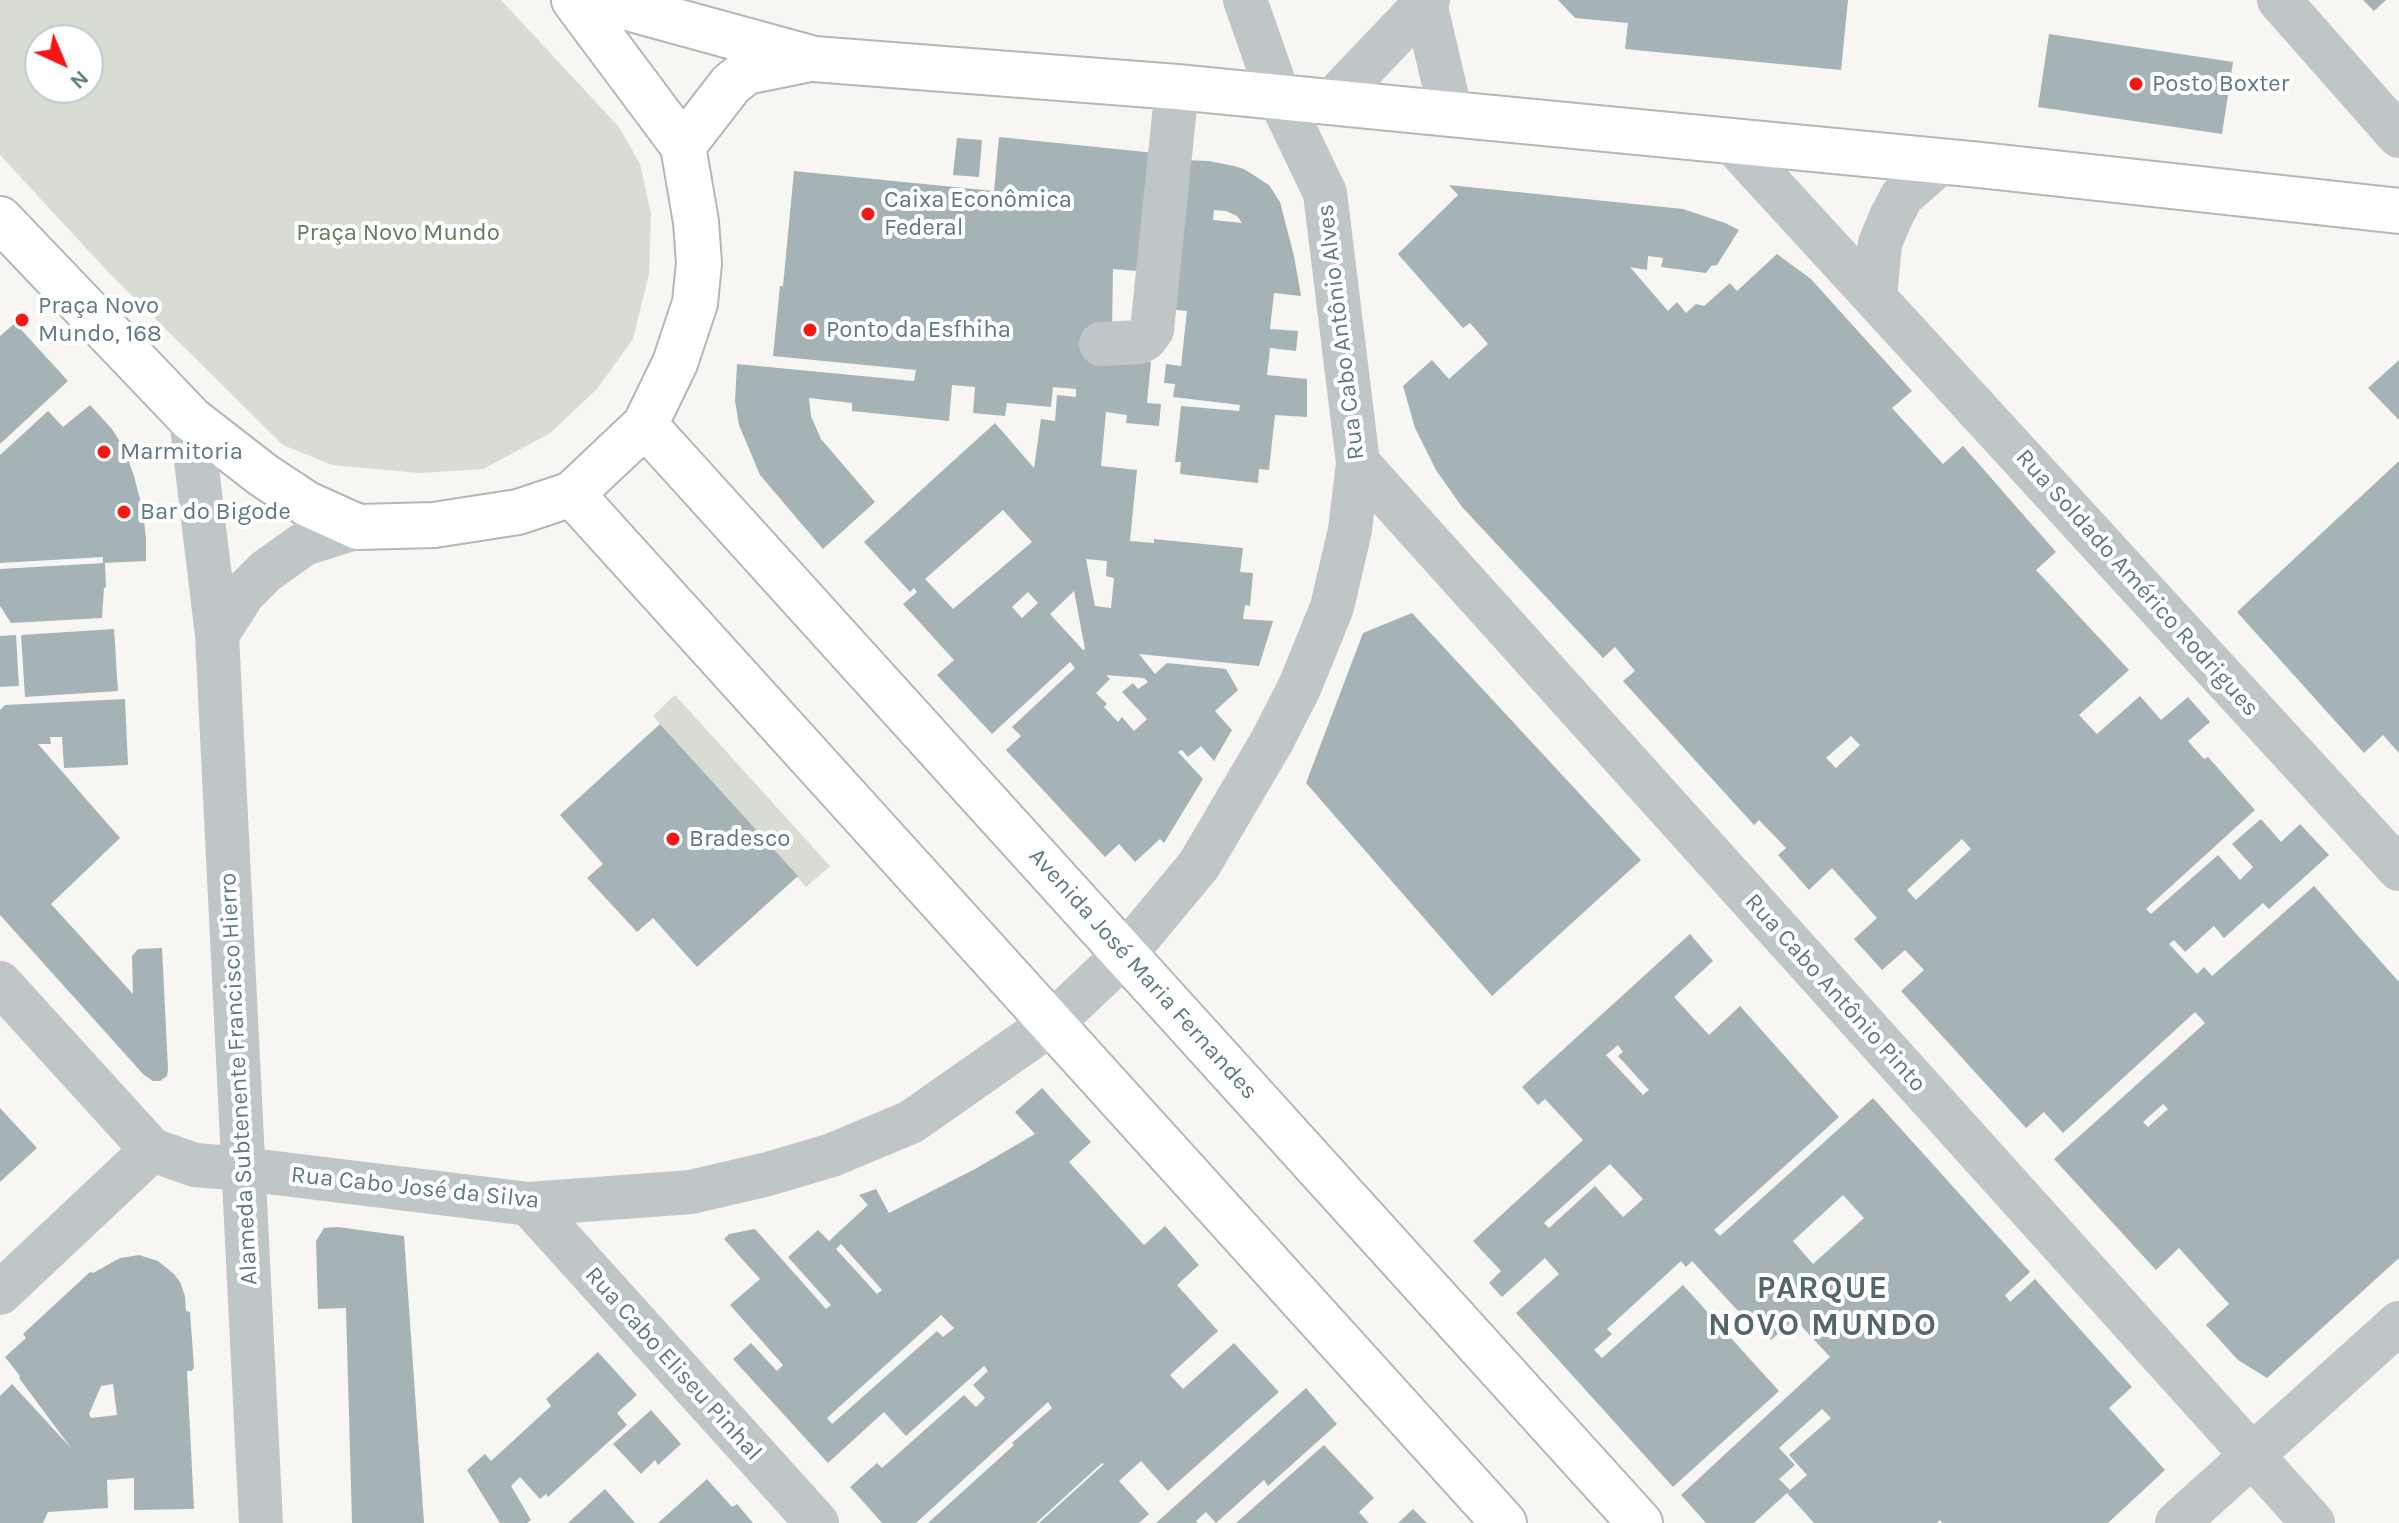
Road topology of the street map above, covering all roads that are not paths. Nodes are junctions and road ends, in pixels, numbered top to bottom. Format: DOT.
graph roads {
  1 [pos="574,0"];
  2 [pos="599,0"];
  3 [pos="1245,0"];
  4 [pos="2279,0"];
  5 [pos="1426,1"];
  6 [pos="814,59"];
  7 [pos="1177,87"];
  8 [pos="1279,97"];
  9 [pos="1331,102"];
  10 [pos="1451,114"];
  11 [pos="2399,136"];
  12 [pos="1731,141"];
  13 [pos="683,146"];
  14 [pos="1941,162"];
  15 [pos="2399,211"];
  16 [pos="0,219"];
  17 [pos="1875,297"];
  18 [pos="1101,344"];
  19 [pos="191,419"];
  20 [pos="645,425"];
  21 [pos="1358,463"];
  22 [pos="572,494"];
  23 [pos="358,527"];
  24 [pos="217,635"];
  25 [pos="2399,869"];
  26 [pos="1125,954"];
  27 [pos="0,983"];
  28 [pos="1052,1023"];
  29 [pos="152,1150"];
  30 [pos="243,1169"];
  31 [pos="529,1204"];
  32 [pos="0,1293"];
  33 [pos="2399,1323"];
  34 [pos="2251,1456"];
  35 [pos="261,1523"];
  36 [pos="817,1523"];
  37 [pos="1504,1523"];
  38 [pos="1640,1523"];
  39 [pos="2177,1523"];
  40 [pos="2313,1523"];
  1 -- 13 [label="main road"];
  2 -- 6 [label="main road"];
  3 -- 8 [label="street, Rua Cabo Antônio Alves"];
  4 -- 11 [label="street"];
  5 -- 9 [label="street"];
  5 -- 10 [label="street"];
  6 -- 7 [label="main road"];
  6 -- 13 [label="main road"];
  7 -- 8 [label="main road"];
  7 -- 18 [label="street"];
  8 -- 9 [label="main road"];
  8 -- 21 [label="street, Rua Cabo Antônio Alves"];
  9 -- 10 [label="main road"];
  10 -- 12 [label="main road"];
  12 -- 14 [label="main road"];
  12 -- 17 [label="street, Rua Soldado Américo Rodrigues"];
  13 -- 20 [label="main road"];
  14 -- 15 [label="main road"];
  14 -- 17 [label="street"];
  16 -- 19 [label="main road"];
  17 -- 25 [label="street, Rua Soldado Américo Rodrigues"];
  19 -- 23 [label="main road"];
  19 -- 24 [label="street, Alameda Subtenente Francisco Hierro"];
  20 -- 22 [label="main road"];
  20 -- 26 [label="main road, Avenida José Maria Fernandes"];
  21 -- 26 [label="street, Rua Cabo Antônio Alves"];
  21 -- 34 [label="street, Rua Cabo Antônio Pinto"];
  22 -- 23 [label="main road"];
  22 -- 28 [label="main road"];
  23 -- 24 [label="street"];
  24 -- 30 [label="street, Alameda Subtenente Francisco Hierro"];
  26 -- 28 [label="street, Rua Cabo José da Silva"];
  26 -- 38 [label="main road, Avenida José Maria Fernandes"];
  27 -- 29 [label="street, Rua Cabo José da Silva"];
  28 -- 31 [label="street, Rua Cabo José da Silva"];
  28 -- 37 [label="main road"];
  29 -- 30 [label="street, Rua Cabo José da Silva"];
  29 -- 32 [label="street"];
  30 -- 31 [label="street, Rua Cabo José da Silva"];
  30 -- 35 [label="street, Alameda Subtenente Francisco Hierro"];
  31 -- 36 [label="street, Rua Cabo Eliseu Pinhal"];
  33 -- 34 [label="street"];
  34 -- 39 [label="street"];
  34 -- 40 [label="street, Rua Cabo Antônio Pinto"];
}
